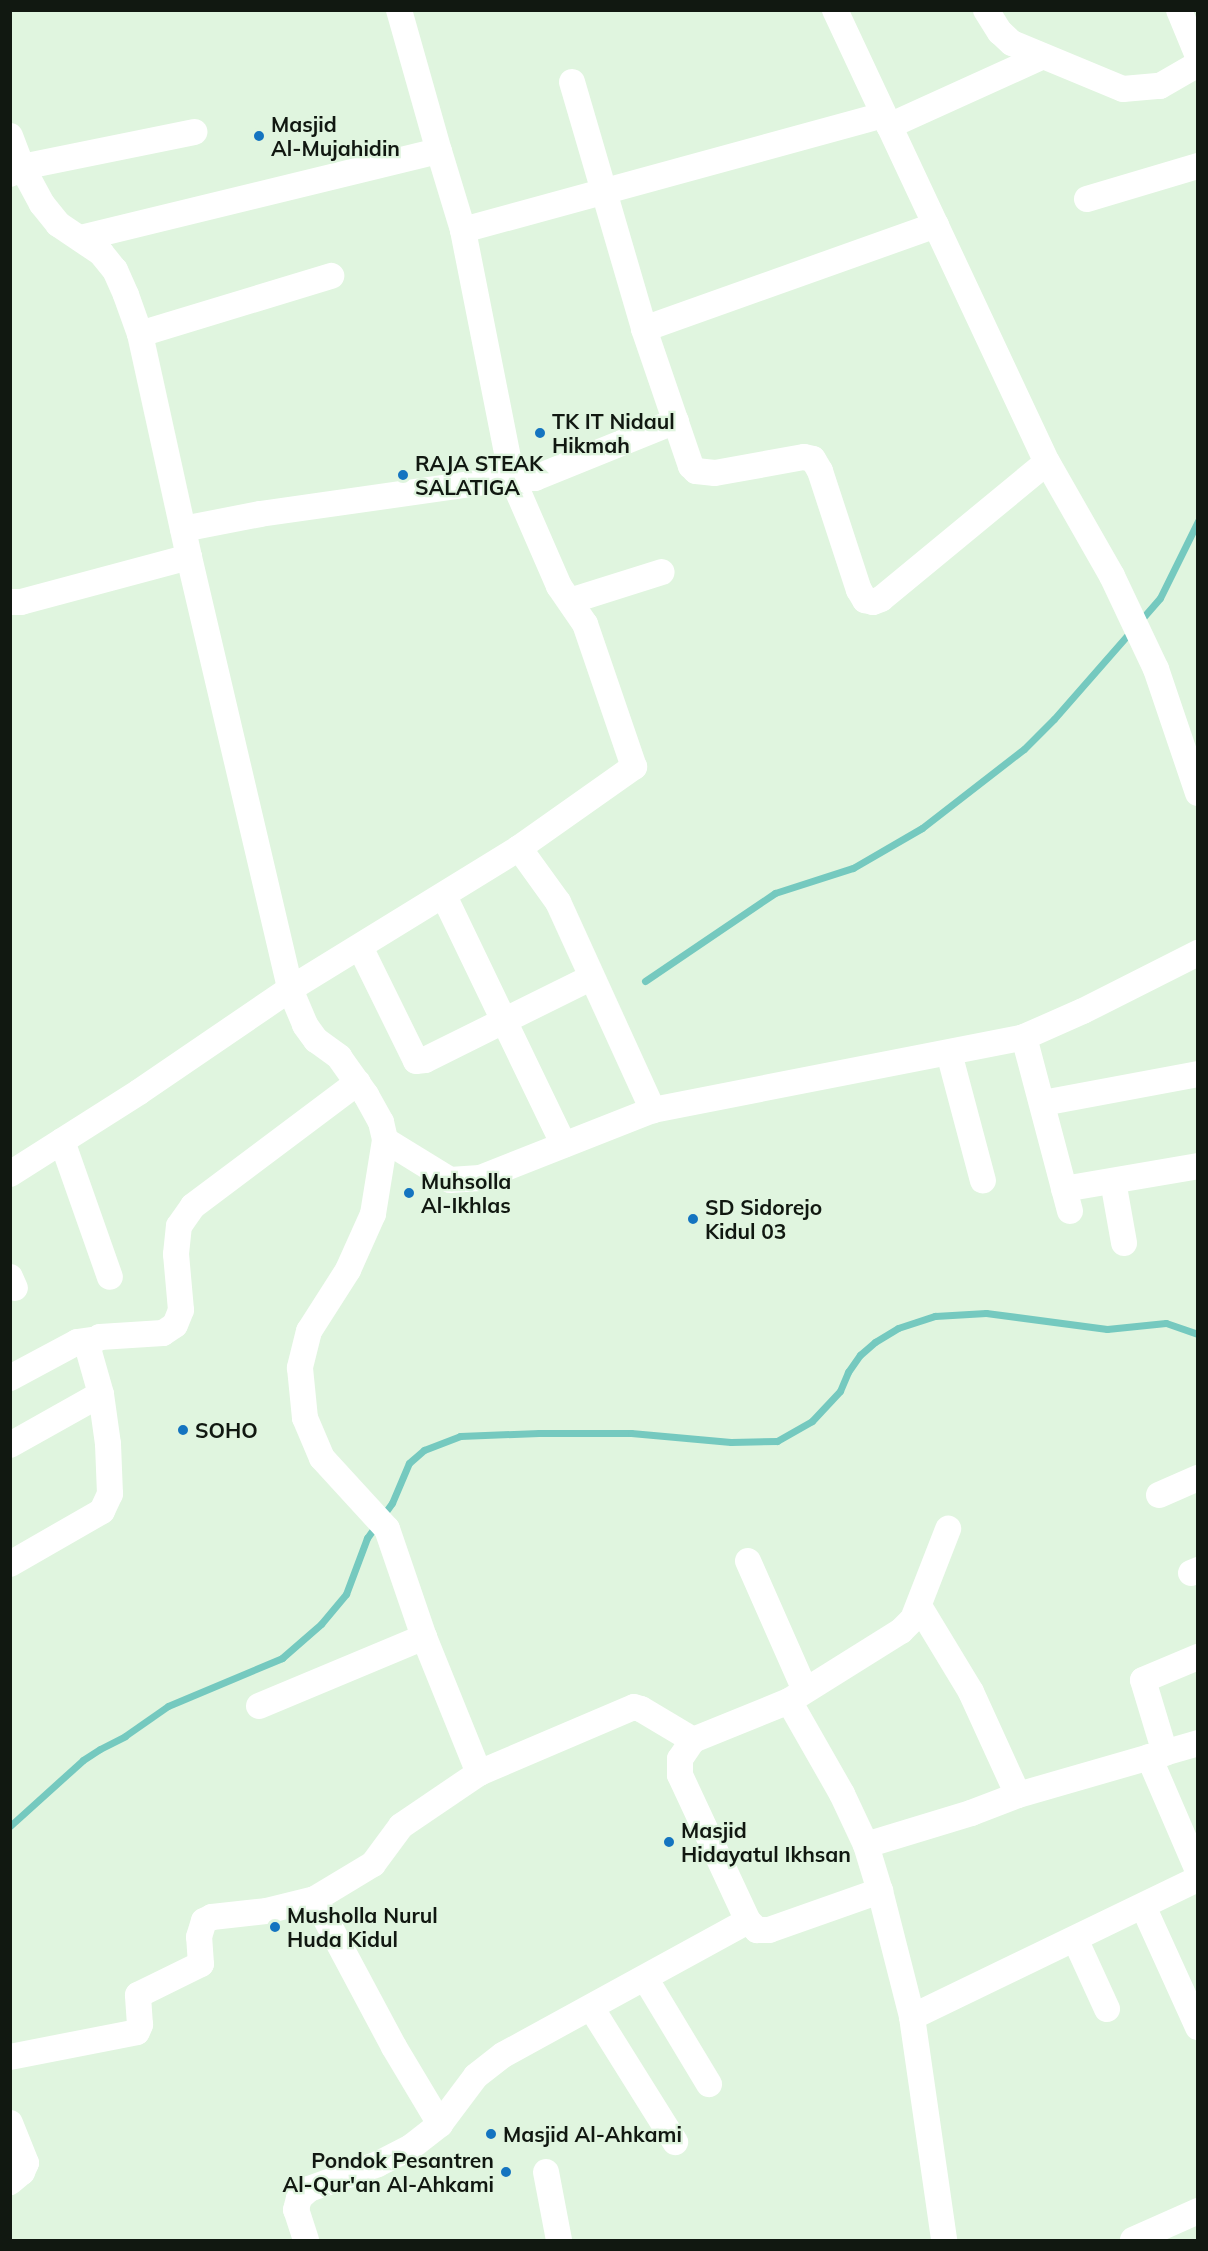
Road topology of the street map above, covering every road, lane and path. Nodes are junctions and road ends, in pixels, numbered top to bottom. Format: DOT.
graph roads {
  1 [pos="399,10"];
  2 [pos="835,10"];
  3 [pos="986,10"];
  4 [pos="1179,10"];
  5 [pos="1196,52"];
  6 [pos="1043,56"];
  7 [pos="572,82"];
  8 [pos="886,121"];
  9 [pos="194,132"];
  10 [pos="10,136"];
  11 [pos="439,151"];
  12 [pos="1197,166"];
  13 [pos="16,171"];
  14 [pos="602,190"];
  15 [pos="1087,199"];
  16 [pos="936,225"];
  17 [pos="463,230"];
  18 [pos="81,238"];
  19 [pos="331,276"];
  20 [pos="644,329"];
  21 [pos="140,334"];
  22 [pos="676,421"];
  23 [pos="1047,462"];
  24 [pos="512,478"];
  25 [pos="183,529"];
  26 [pos="189,557"];
  27 [pos="662,572"];
  28 [pos="570,601"];
  29 [pos="10,602"];
  30 [pos="1197,793"];
  31 [pos="519,848"];
  32 [pos="444,896"];
  33 [pos="360,947"];
  34 [pos="1197,953"];
  35 [pos="592,977"];
  36 [pos="290,989"];
  37 [pos="504,1019"];
  38 [pos="1024,1037"];
  39 [pos="950,1053"];
  40 [pos="1197,1074"];
  41 [pos="358,1082"];
  42 [pos="1043,1103"];
  43 [pos="653,1110"];
  44 [pos="386,1140"];
  45 [pos="62,1141"];
  46 [pos="564,1144"];
  47 [pos="1197,1166"];
  48 [pos="10,1174"];
  49 [pos="983,1181"];
  50 [pos="1113,1181"];
  51 [pos="1124,1243"];
  52 [pos="110,1277"];
  53 [pos="91,1340"];
  54 [pos="10,1378"];
  55 [pos="101,1394"];
  56 [pos="10,1445"];
  57 [pos="1197,1478"];
  58 [pos="1159,1495"];
  59 [pos="948,1528"];
  60 [pos="748,1561"];
  61 [pos="10,1564"];
  62 [pos="919,1606"];
  63 [pos="424,1637"];
  64 [pos="1197,1657"];
  65 [pos="797,1695"];
  66 [pos="259,1706"];
  67 [pos="693,1740"];
  68 [pos="1197,1743"];
  69 [pos="1157,1755"];
  70 [pos="479,1773"];
  71 [pos="1018,1795"];
  72 [pos="866,1845"];
  73 [pos="1197,1871"];
  74 [pos="1197,1879"];
  75 [pos="880,1891"];
  76 [pos="315,1899"];
  77 [pos="1143,1906"];
  78 [pos="747,1921"];
  79 [pos="1075,1939"];
  80 [pos="645,1978"];
  81 [pos="592,2009"];
  82 [pos="1107,2009"];
  83 [pos="912,2017"];
  84 [pos="1197,2027"];
  85 [pos="10,2057"];
  86 [pos="709,2084"];
  87 [pos="10,2123"];
  88 [pos="440,2124"];
  89 [pos="675,2142"];
  90 [pos="546,2172"];
  91 [pos="10,2182"];
  92 [pos="1197,2211"];
  93 [pos="306,2241"];
  94 [pos="559,2241"];
  95 [pos="944,2241"];
  96 [pos="1133,2241"];
  1 -- 11 [label="street"];
  2 -- 8 [label="street"];
  3 -- 6 [label="street"];
  4 -- 5 [label="street"];
  5 -- 6 [label="street"];
  6 -- 8 [label="street"];
  7 -- 14 [label="street"];
  8 -- 14 [label="street"];
  8 -- 16 [label="street"];
  9 -- 13 [label="street"];
  10 -- 13 [label="street"];
  11 -- 17 [label="street"];
  11 -- 18 [label="street"];
  12 -- 15 [label="street"];
  13 -- 18 [label="street"];
  14 -- 17 [label="street"];
  14 -- 20 [label="street"];
  16 -- 20 [label="street"];
  16 -- 23 [label="street"];
  17 -- 24 [label="street"];
  18 -- 21 [label="street"];
  19 -- 21 [label="street"];
  20 -- 22 [label="street"];
  21 -- 25 [label="street"];
  22 -- 23 [label="street"];
  22 -- 24 [label="street"];
  23 -- 30 [label="street"];
  24 -- 25 [label="street"];
  24 -- 28 [label="street"];
  25 -- 26 [label="street"];
  26 -- 29 [label="street"];
  26 -- 36 [label="street"];
  27 -- 28 [label="street"];
  28 -- 31 [label="street"];
  31 -- 32 [label="street"];
  31 -- 35 [label="street"];
  32 -- 33 [label="street"];
  32 -- 37 [label="street"];
  33 -- 36 [label="street"];
  33 -- 37 [label="street"];
  34 -- 38 [label="street"];
  35 -- 37 [label="street"];
  35 -- 43 [label="street"];
  36 -- 41 [label="street"];
  36 -- 45 [label="street"];
  37 -- 46 [label="street"];
  38 -- 39 [label="street"];
  38 -- 42 [label="street"];
  39 -- 43 [label="street"];
  39 -- 49 [label="street"];
  40 -- 42 [label="street"];
  41 -- 44 [label="street"];
  41 -- 53 [label="street"];
  42 -- 50 [label="street"];
  43 -- 46 [label="street"];
  44 -- 46 [label="street"];
  44 -- 63 [label="street"];
  45 -- 48 [label="street"];
  45 -- 52 [label="street"];
  47 -- 50 [label="street"];
  50 -- 51 [label="street"];
  53 -- 54 [label="street"];
  53 -- 55 [label="street"];
  55 -- 56 [label="street"];
  55 -- 61 [label="street"];
  57 -- 58 [label="street"];
  59 -- 62 [label="street"];
  60 -- 65 [label="street"];
  62 -- 65 [label="street"];
  62 -- 71 [label="street"];
  63 -- 66 [label="street"];
  63 -- 70 [label="street"];
  64 -- 69 [label="street"];
  65 -- 67 [label="street"];
  65 -- 72 [label="street"];
  67 -- 70 [label="street"];
  67 -- 78 [label="street"];
  68 -- 69 [label="street"];
  69 -- 71 [label="street"];
  69 -- 73 [label="street"];
  70 -- 76 [label="street"];
  71 -- 72 [label="street"];
  72 -- 75 [label="street"];
  74 -- 77 [label="street"];
  75 -- 78 [label="street"];
  75 -- 83 [label="street"];
  76 -- 85 [label="street"];
  76 -- 88 [label="street"];
  77 -- 79 [label="street"];
  77 -- 84 [label="street"];
  78 -- 80 [label="street"];
  79 -- 82 [label="street"];
  79 -- 83 [label="street"];
  80 -- 81 [label="street"];
  80 -- 86 [label="street"];
  81 -- 88 [label="street"];
  81 -- 89 [label="street"];
  83 -- 95 [label="street"];
  87 -- 91 [label="street"];
  88 -- 93 [label="street"];
  90 -- 94 [label="street"];
  92 -- 96 [label="street"];
}
